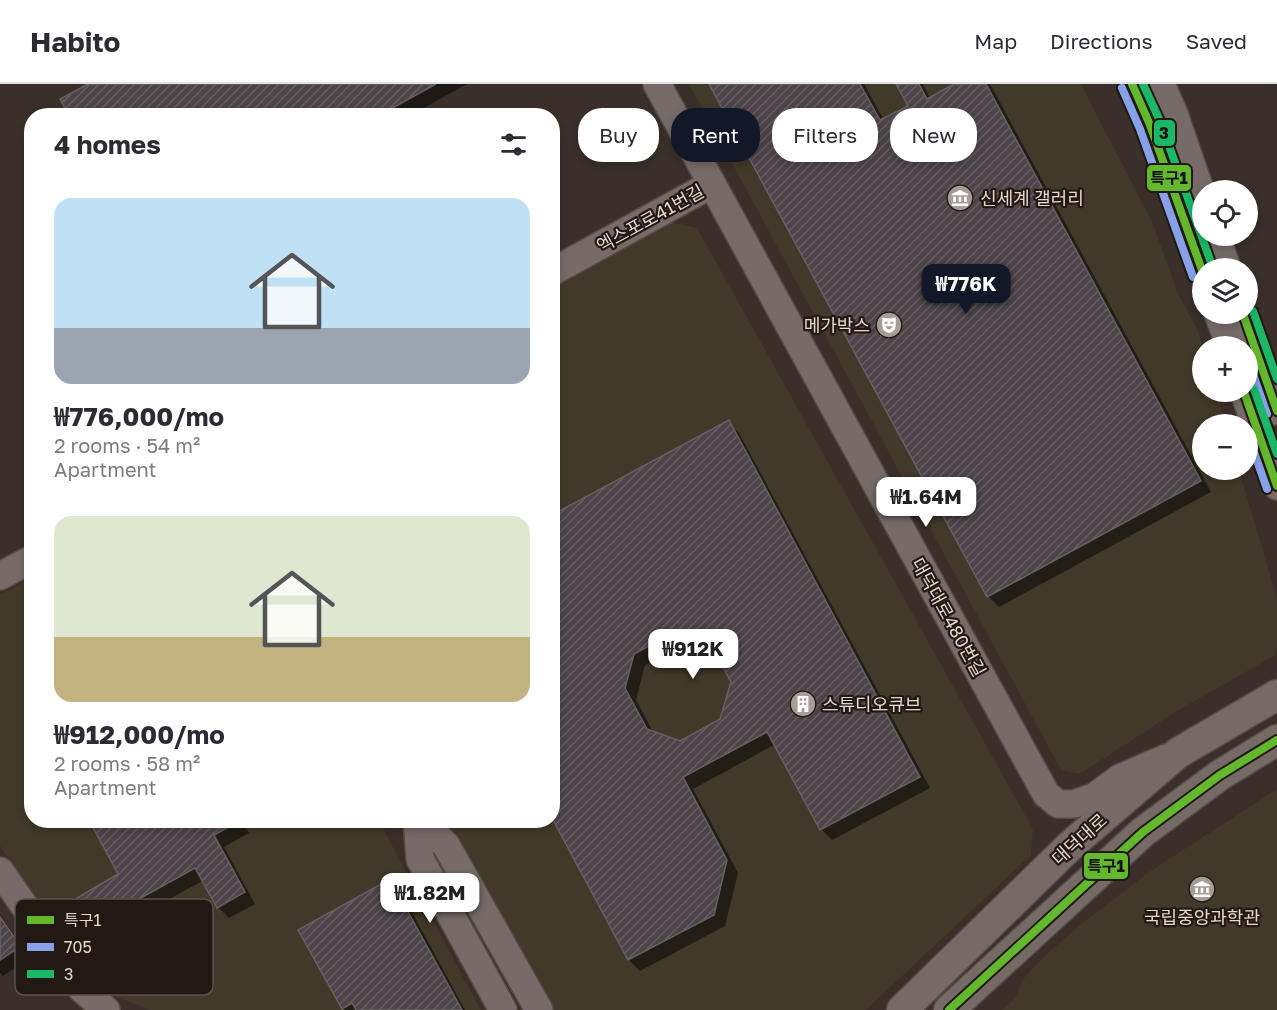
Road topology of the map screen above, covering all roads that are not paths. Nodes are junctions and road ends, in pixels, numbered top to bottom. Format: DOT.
graph roads {
  1 [pos="657,84"];
  2 [pos="1132,84"];
  3 [pos="1161,84"];
  4 [pos="1197,180"];
  5 [pos="712,183"];
  6 [pos="1198,258"];
  7 [pos="560,268"];
  8 [pos="1247,324"];
  9 [pos="1248,402"];
  10 [pos="1277,411"];
  11 [pos="1277,486"];
  12 [pos="24,563"];
  13 [pos="0,576"];
  14 [pos="1277,695"];
  15 [pos="1277,740"];
  16 [pos="1178,753"];
  17 [pos="418,828"];
  18 [pos="423,828"];
  19 [pos="427,828"];
  20 [pos="0,872"];
  21 [pos="19,899"];
  22 [pos="89,995"];
  23 [pos="106,1010"];
  24 [pos="503,1010"];
  25 [pos="525,1010"];
  26 [pos="539,1010"];
  27 [pos="902,1010"];
  28 [pos="949,1010"];
  1 -- 5 [label="street, 엑스포로41번길"];
  2 -- 6 [label="street"];
  3 -- 4 [label="street"];
  5 -- 7 [label="street, 엑스포로41번길"];
  5 -- 16 [label="street, 대덕대로480번길"];
  8 -- 10 [label="street"];
  9 -- 11 [label="street"];
  12 -- 13 [label="street"];
  14 -- 16 [label="main road, 대덕대로"];
  15 -- 28 [label="main road, 대덕대로"];
  16 -- 27 [label="main road, 대덕대로"];
  17 -- 24 [label="street"];
  18 -- 25 [label="street"];
  19 -- 26 [label="street"];
  20 -- 21 [label="street"];
  22 -- 23 [label="street"];
}
